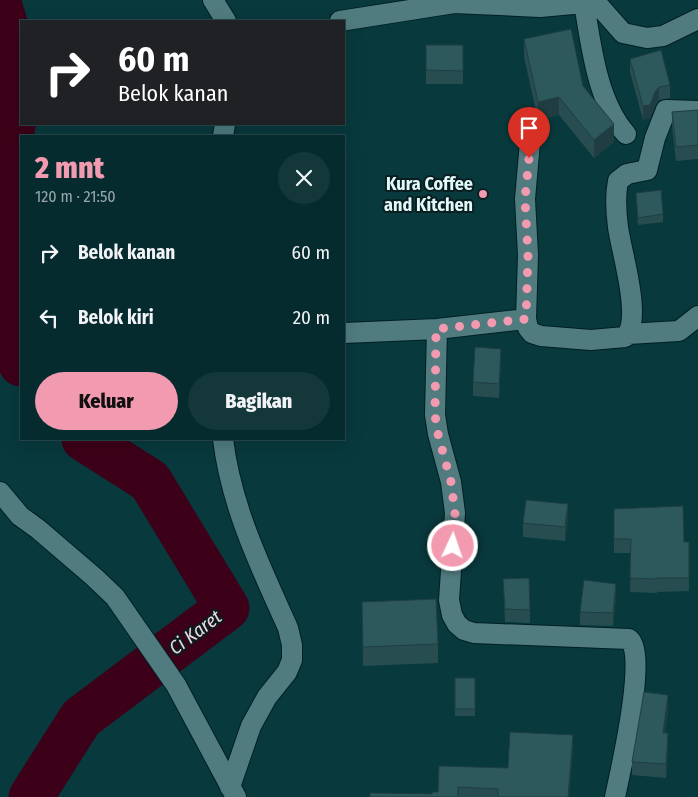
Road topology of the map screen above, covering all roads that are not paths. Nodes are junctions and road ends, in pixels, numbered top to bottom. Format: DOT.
graph roads {
  1 [pos="213,0"];
  2 [pos="584,3"];
  3 [pos="698,19"];
  4 [pos="225,20"];
  5 [pos="345,20"];
  6 [pos="698,111"];
  7 [pos="626,134"];
  8 [pos="530,142"];
  9 [pos="698,316"];
  10 [pos="526,319"];
  11 [pos="436,329"];
  12 [pos="345,333"];
  13 [pos="628,334"];
  14 [pos="223,440"];
  15 [pos="0,492"];
  16 [pos="233,792"];
  17 [pos="615,797"];
  1 -- 4 [label="street"];
  2 -- 3 [label="street"];
  2 -- 5 [label="street"];
  2 -- 7 [label="street"];
  6 -- 13 [label="street"];
  8 -- 10 [label="street"];
  9 -- 13 [label="street"];
  10 -- 11 [label="street"];
  10 -- 13 [label="street"];
  11 -- 12 [label="street"];
  11 -- 17 [label="street"];
  14 -- 16 [label="street"];
  15 -- 16 [label="street"];
}
